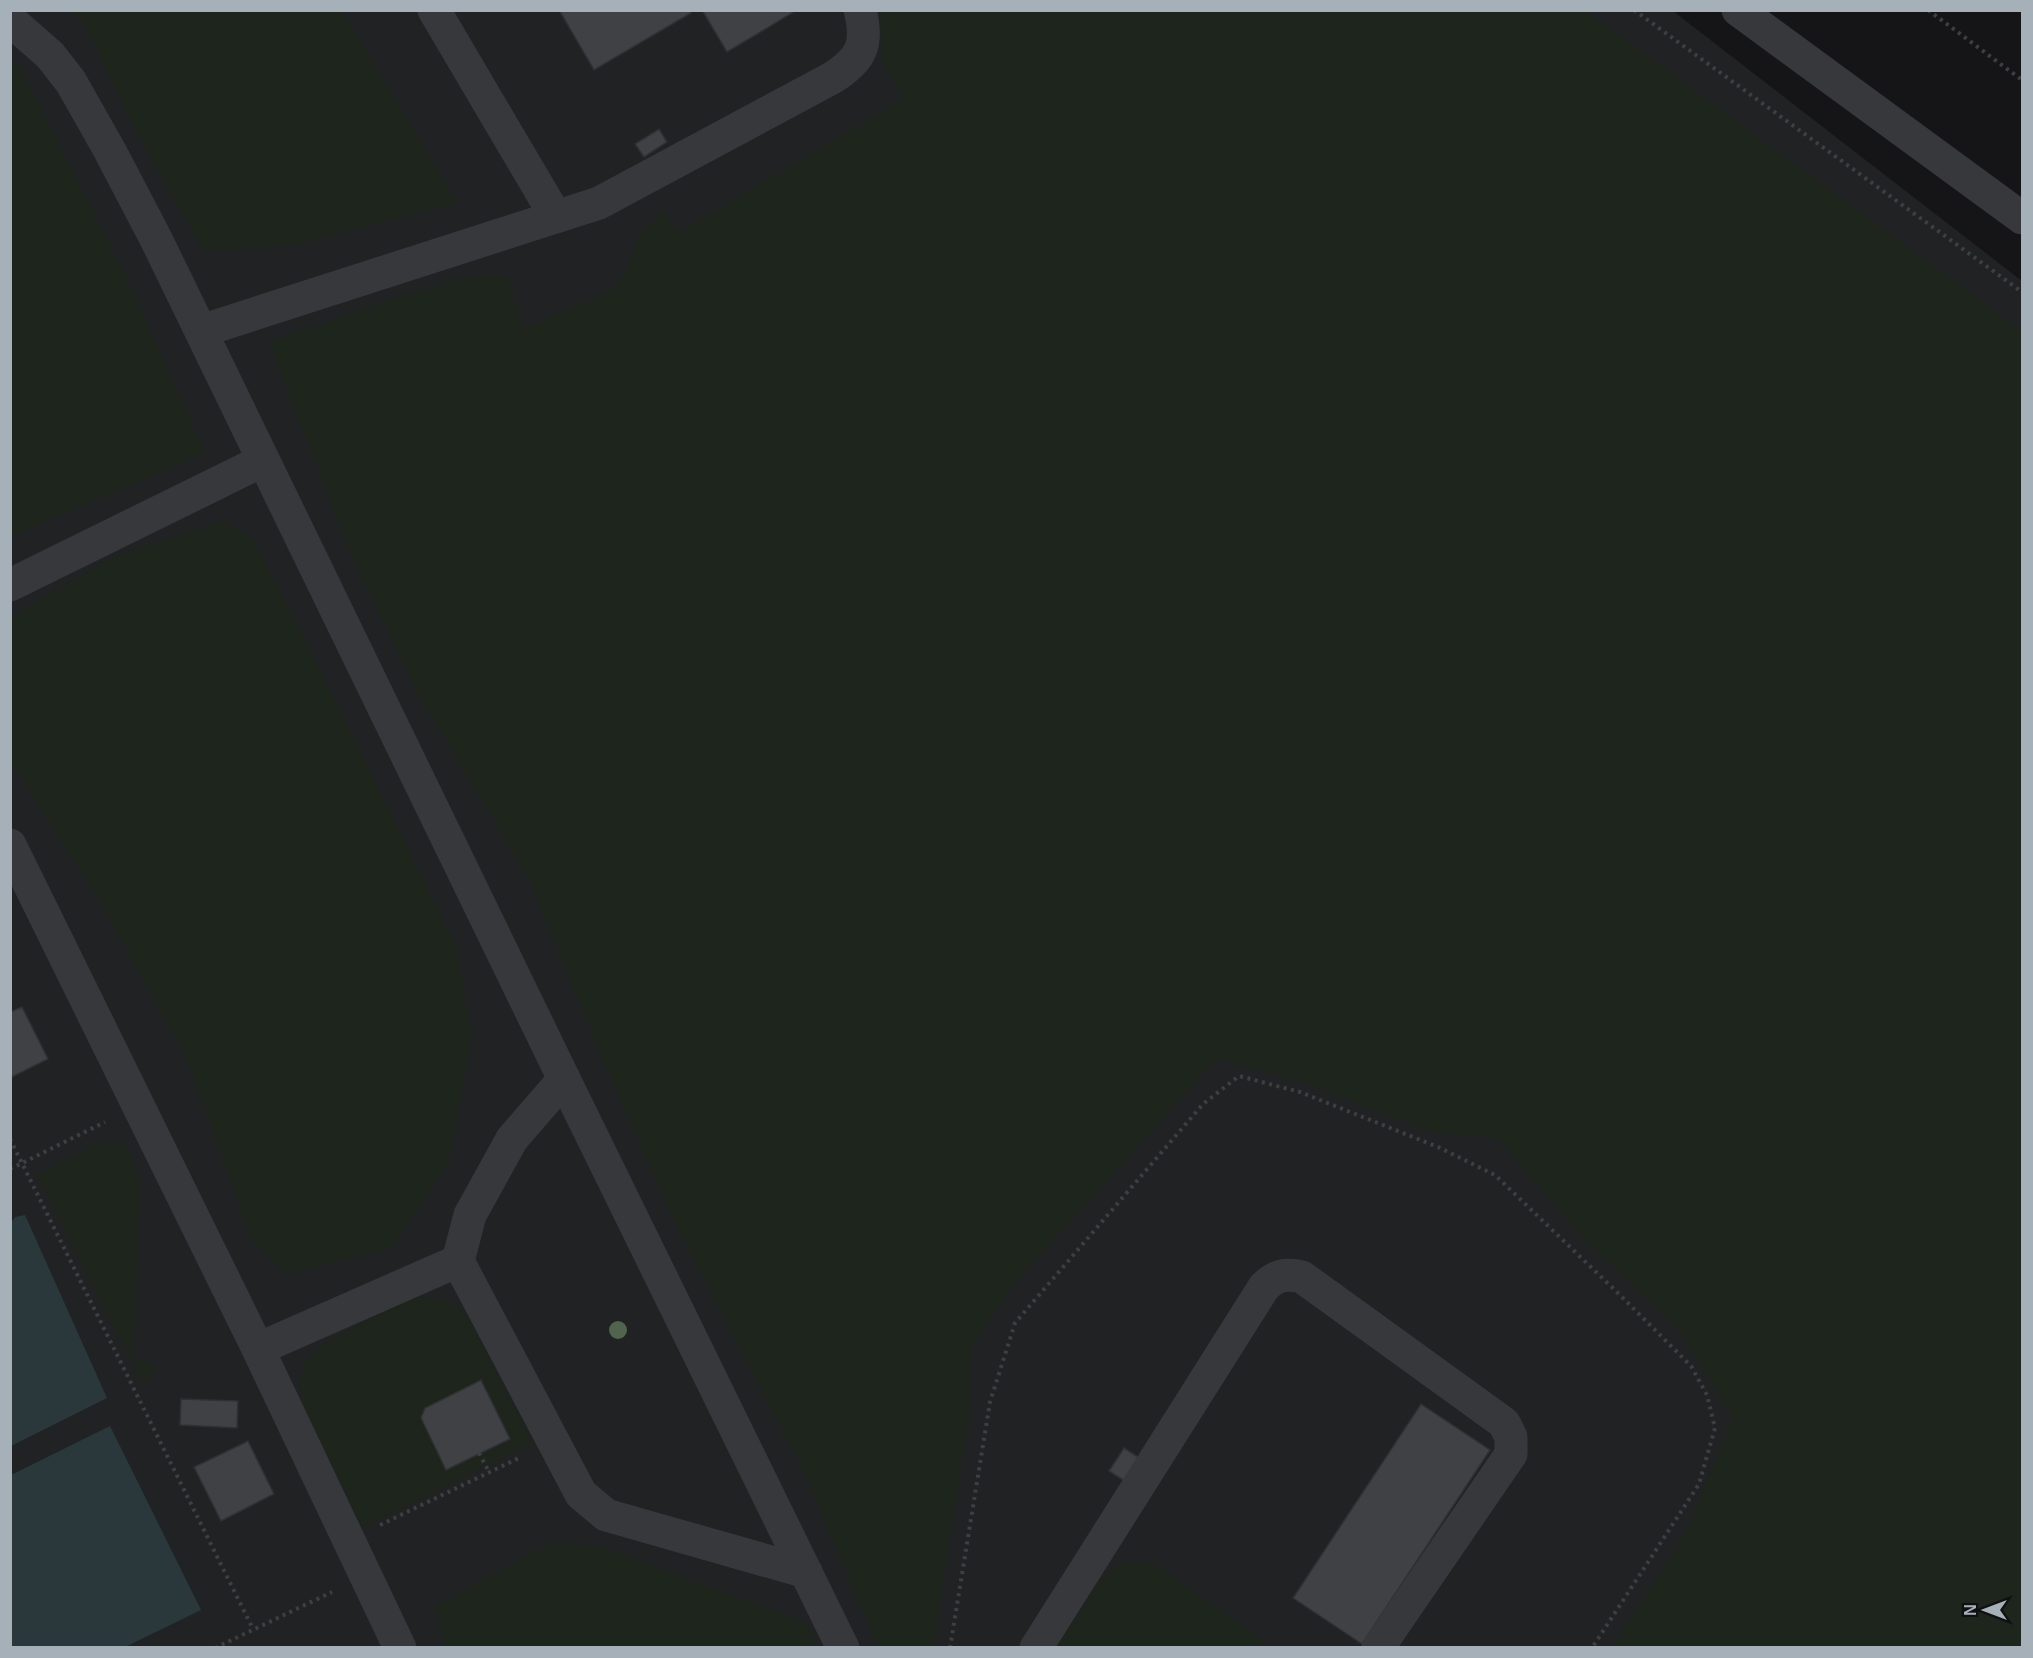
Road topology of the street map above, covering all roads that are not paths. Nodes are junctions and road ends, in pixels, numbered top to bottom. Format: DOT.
graph roads {
  1 [pos="434,10"];
  2 [pos="860,10"];
  3 [pos="1738,10"];
  4 [pos="10,20"];
  5 [pos="556,217"];
  6 [pos="2022,218"];
  7 [pos="201,331"];
  8 [pos="262,461"];
  9 [pos="10,585"];
  10 [pos="10,845"];
  11 [pos="564,1079"];
  12 [pos="458,1261"];
  13 [pos="258,1349"];
  14 [pos="806,1572"];
  15 [pos="400,1647"];
  16 [pos="843,1647"];
  17 [pos="1036,1647"];
  18 [pos="1377,1647"];
  1 -- 5 [label="street"];
  2 -- 5 [label="street"];
  3 -- 6 [label="street"];
  4 -- 7 [label="street"];
  5 -- 7 [label="street"];
  7 -- 8 [label="street"];
  8 -- 9 [label="street"];
  8 -- 11 [label="street"];
  10 -- 13 [label="street"];
  11 -- 12 [label="street"];
  11 -- 14 [label="street"];
  12 -- 13 [label="street"];
  12 -- 14 [label="street"];
  13 -- 15 [label="street"];
  14 -- 16 [label="street"];
  17 -- 18 [label="street"];
}
